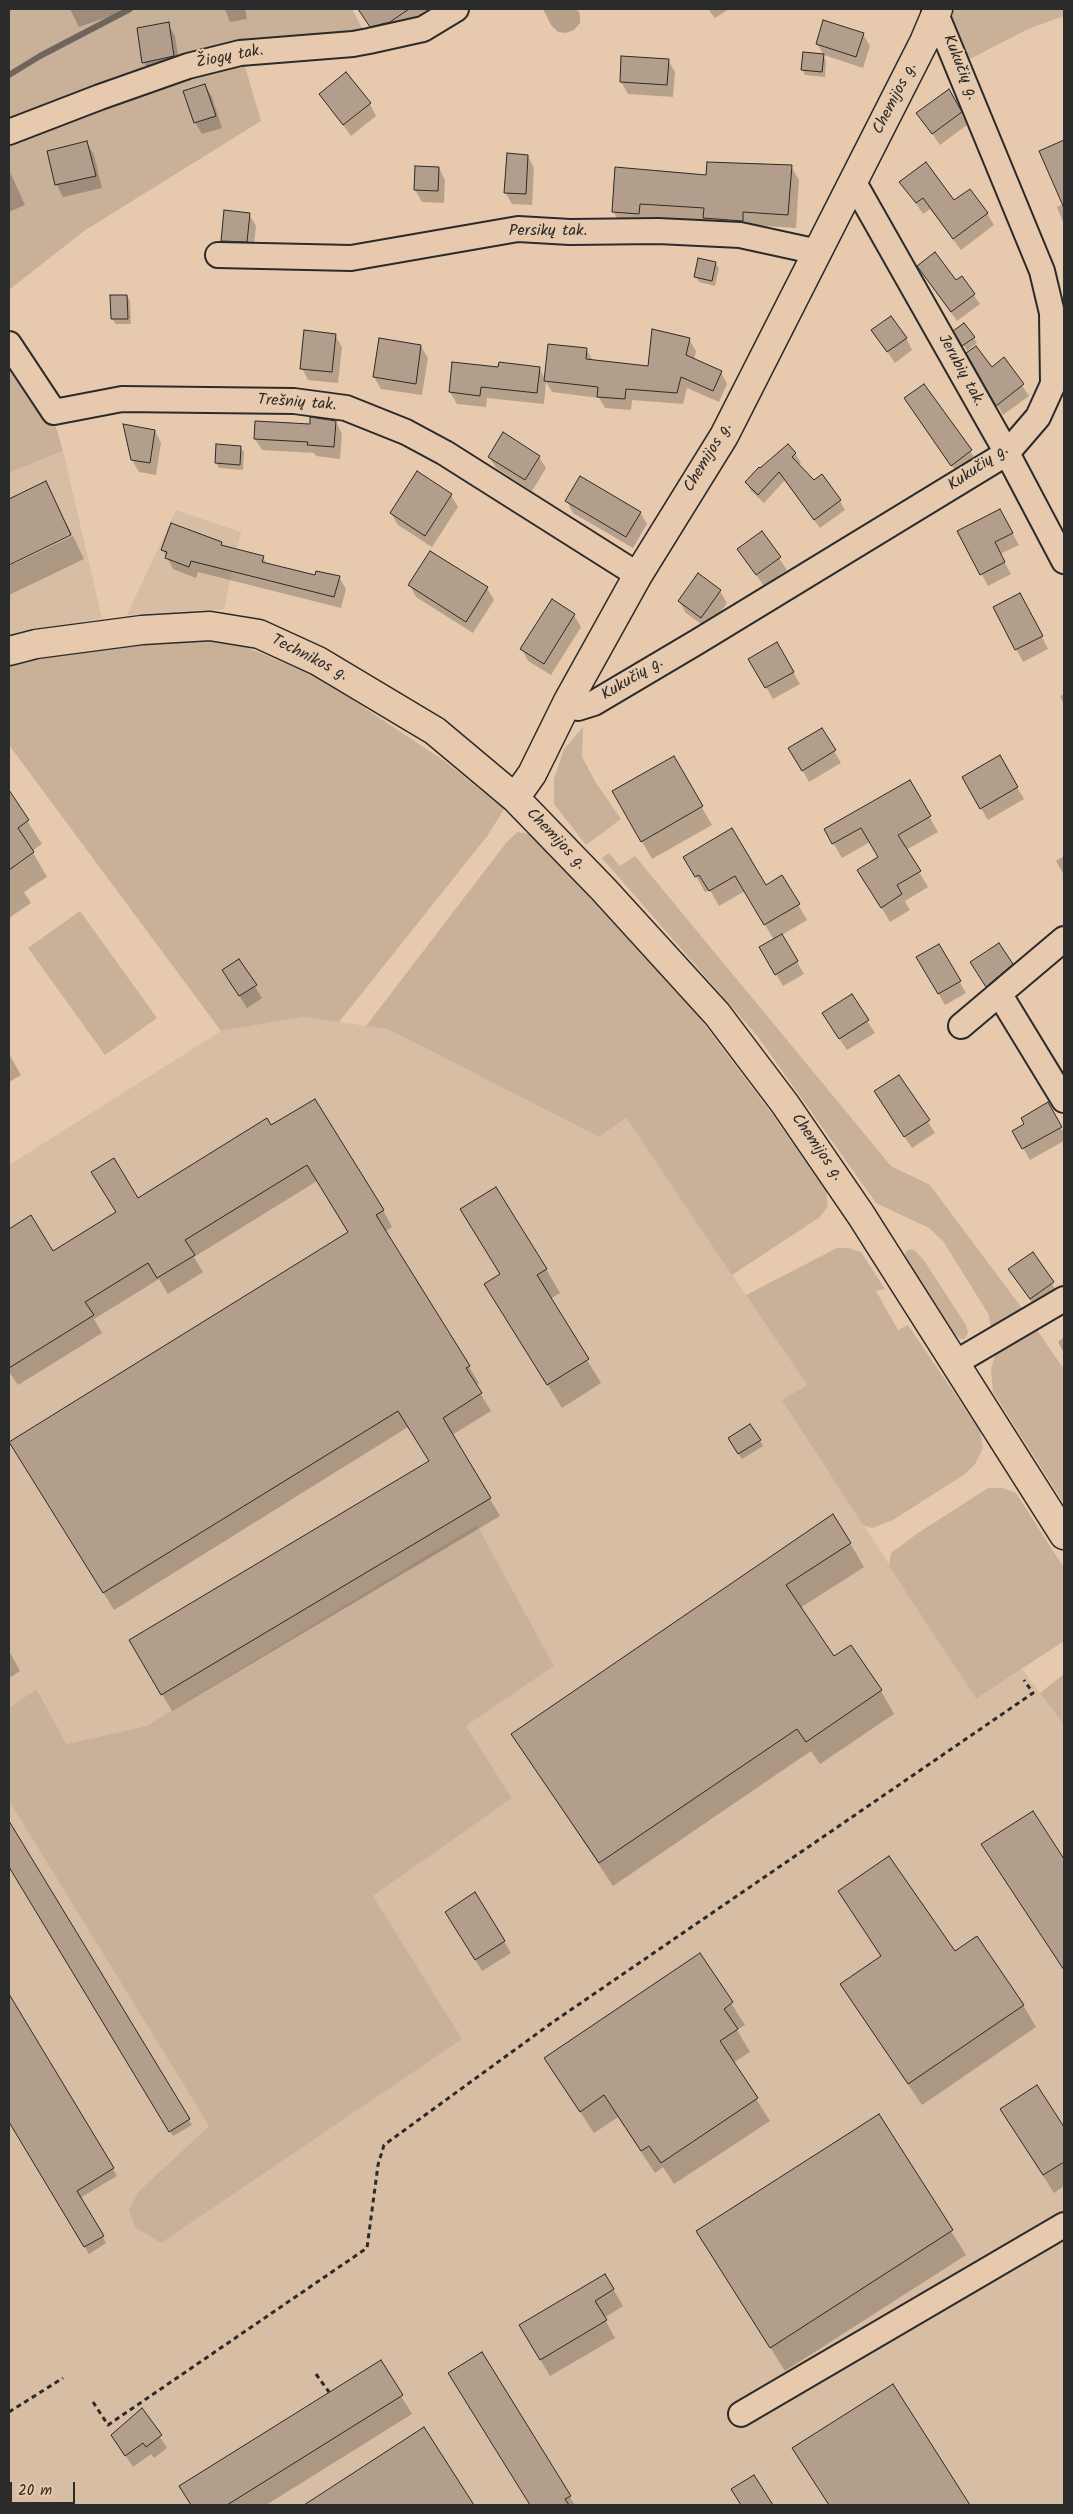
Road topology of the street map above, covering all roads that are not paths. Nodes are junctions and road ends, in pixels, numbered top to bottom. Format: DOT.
graph roads {
  1 [pos="456,9"];
  2 [pos="936,10"];
  3 [pos="9,132"];
  4 [pos="854,181"];
  5 [pos="818,252"];
  6 [pos="218,255"];
  7 [pos="1058,312"];
  8 [pos="9,344"];
  9 [pos="1006,453"];
  10 [pos="1064,561"];
  11 [pos="638,575"];
  12 [pos="9,651"];
  13 [pos="568,701"];
  14 [pos="515,798"];
  15 [pos="1064,939"];
  16 [pos="1000,995"];
  17 [pos="961,1026"];
  18 [pos="1064,1100"];
  19 [pos="1064,1299"];
  20 [pos="955,1363"];
  21 [pos="1064,1535"];
  22 [pos="1064,2225"];
  23 [pos="741,2414"];
  1 -- 3 [label="street, Žiogų tak."];
  2 -- 4 [label="main road, Chemijos g."];
  2 -- 7 [label="street, Kukučių g."];
  4 -- 5 [label="main road, Chemijos g."];
  4 -- 9 [label="street, Jerubių tak."];
  5 -- 6 [label="street, Persikų tak."];
  5 -- 11 [label="main road, Chemijos g."];
  7 -- 9 [label="street, Kukučių g."];
  8 -- 11 [label="street, Trešnių tak."];
  9 -- 10 [label="street, Jerubių tak."];
  9 -- 13 [label="street, Kukučių g."];
  11 -- 13 [label="main road, Chemijos g."];
  12 -- 14 [label="main road, Technikos g."];
  13 -- 14 [label="main road, Chemijos g."];
  14 -- 20 [label="main road, Chemijos g."];
  15 -- 16 [label="street"];
  16 -- 17 [label="street"];
  16 -- 18 [label="street"];
  19 -- 20 [label="street"];
  20 -- 21 [label="main road, Chemijos g."];
  22 -- 23 [label="street"];
}
